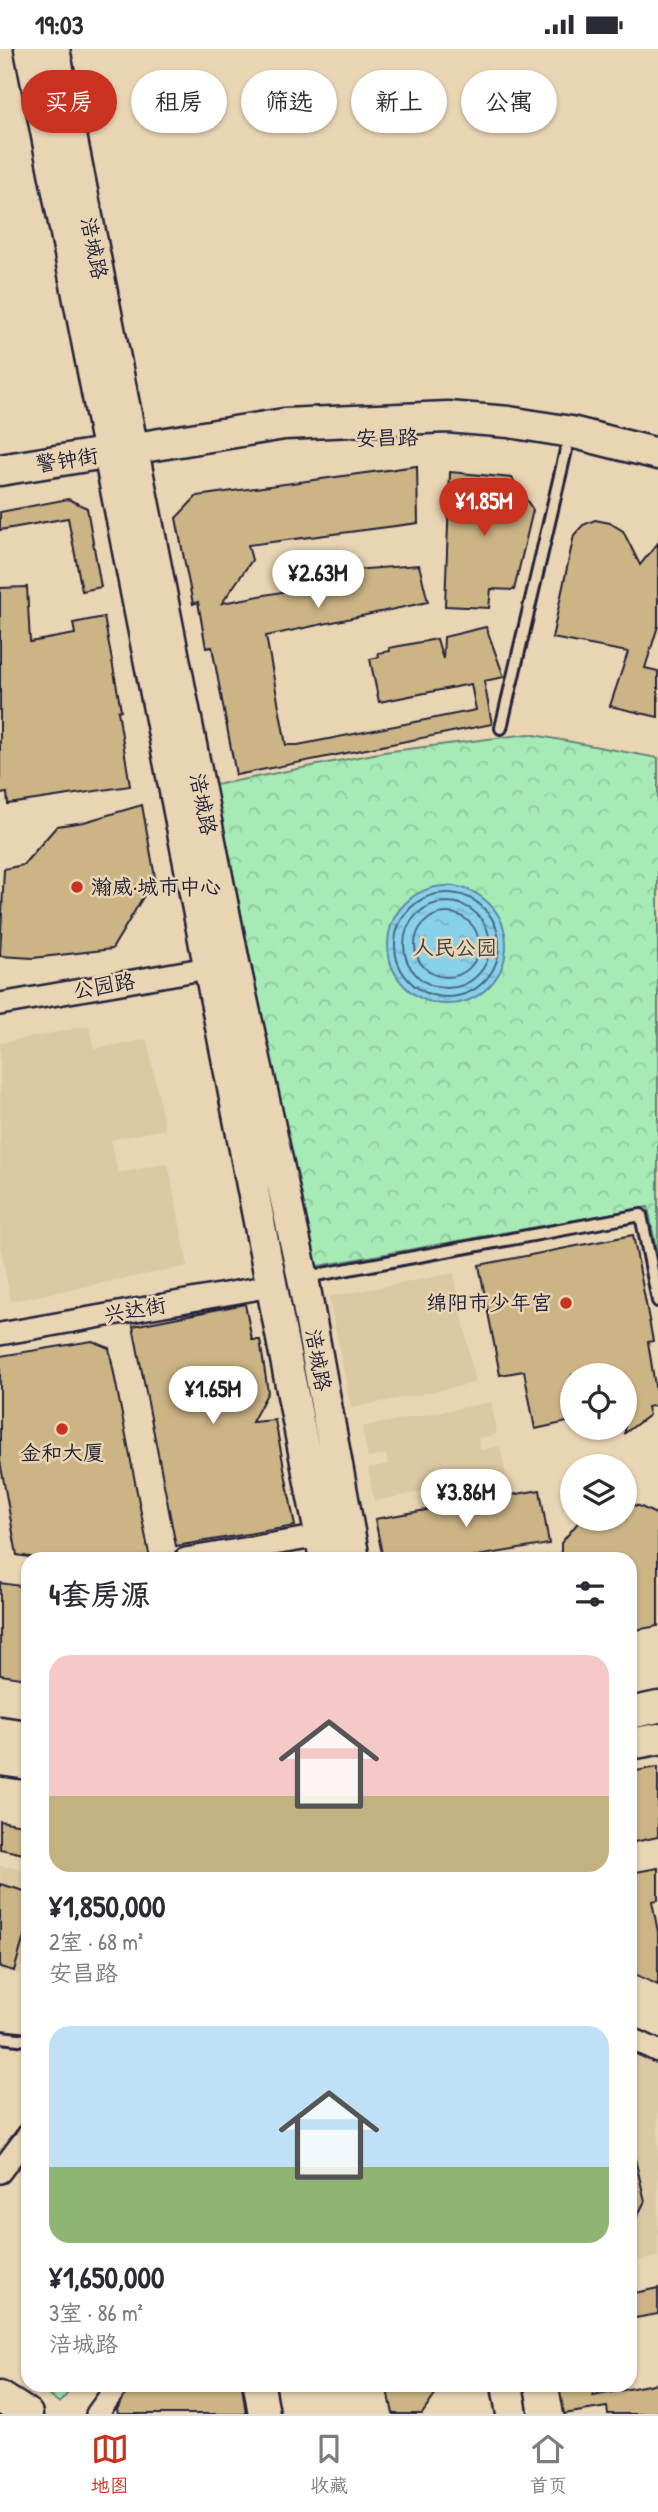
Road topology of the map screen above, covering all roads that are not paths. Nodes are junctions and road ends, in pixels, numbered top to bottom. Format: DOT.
graph roads {
  1 [pos="30,49"];
  2 [pos="54,49"];
  3 [pos="566,450"];
  4 [pos="658,454"];
  5 [pos="123,460"];
  6 [pos="0,470"];
  7 [pos="658,473"];
  8 [pos="0,487"];
  9 [pos="501,727"];
  10 [pos="208,968"];
  11 [pos="0,1004"];
  12 [pos="303,1278"];
  13 [pos="271,1286"];
  14 [pos="658,1300"];
  15 [pos="0,1334"];
  16 [pos="323,1547"];
  17 [pos="266,1552"];
  18 [pos="353,1552"];
  19 [pos="658,1707"];
  20 [pos="637,1712"];
  21 [pos="0,1732"];
  22 [pos="21,1734"];
  23 [pos="658,1739"];
  24 [pos="637,1743"];
  25 [pos="0,1760"];
  26 [pos="21,1762"];
  27 [pos="0,2036"];
  28 [pos="21,2039"];
  29 [pos="637,2041"];
  30 [pos="658,2051"];
  31 [pos="21,2144"];
  32 [pos="0,2172"];
  33 [pos="113,2392"];
  34 [pos="259,2392"];
  35 [pos="488,2392"];
  36 [pos="508,2392"];
  37 [pos="0,2397"];
  38 [pos="27,2414"];
  39 [pos="97,2414"];
  40 [pos="264,2414"];
  41 [pos="492,2414"];
  42 [pos="512,2414"];
  1 -- 5 [label="street, 涪城路"];
  2 -- 5 [label="street, 涪城路"];
  3 -- 5 [label="street, 安昌路"];
  3 -- 7 [label="street, 安昌路"];
  3 -- 9 [label="lane"];
  4 -- 5 [label="street, 安昌路"];
  5 -- 6 [label="street, 警钟街"];
  5 -- 8 [label="street, 警钟街"];
  5 -- 10 [label="street, 涪城路"];
  5 -- 12 [label="street, 涪城路"];
  10 -- 11 [label="street, 公园路"];
  10 -- 13 [label="street, 涪城路"];
  12 -- 14 [label="lane"];
  12 -- 18 [label="street, 涪城路"];
  13 -- 15 [label="street, 兴达街"];
  13 -- 16 [label="street, 涪城路"];
  16 -- 17 [label="street"];
  19 -- 20 [label="street"];
  21 -- 22 [label="street"];
  23 -- 24 [label="street"];
  25 -- 26 [label="street"];
  27 -- 28 [label="lane"];
  29 -- 30 [label="street"];
  31 -- 32 [label="street"];
  33 -- 39 [label="street"];
  34 -- 40 [label="street"];
  35 -- 41 [label="street"];
  36 -- 42 [label="street"];
  37 -- 38 [label="street"];
}
